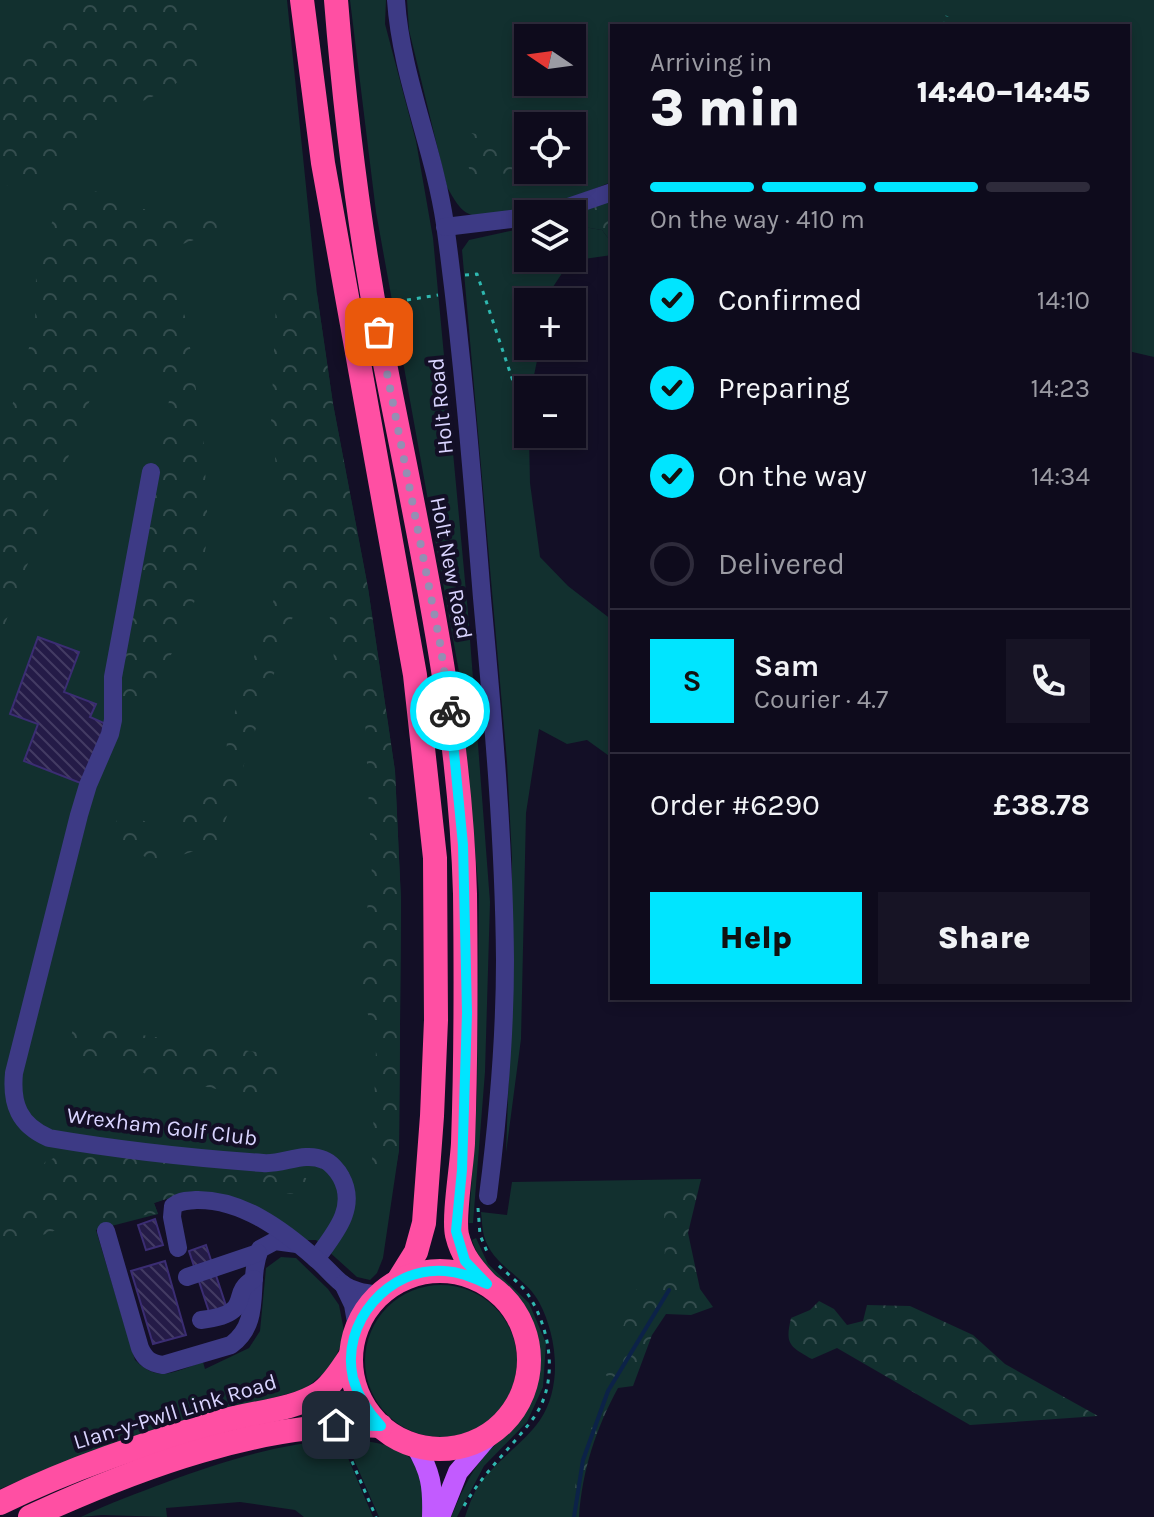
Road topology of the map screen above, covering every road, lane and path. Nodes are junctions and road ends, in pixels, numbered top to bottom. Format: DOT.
graph roads {
  1 [pos="302,0"];
  2 [pos="336,0"];
  3 [pos="396,0"];
  4 [pos="947,16"];
  5 [pos="945,24"];
  6 [pos="610,193"];
  7 [pos="586,201"];
  8 [pos="514,219"];
  9 [pos="445,227"];
  10 [pos="451,276"];
  11 [pos="441,294"];
  12 [pos="407,300"];
  13 [pos="443,303"];
  14 [pos="514,384"];
  15 [pos="151,472"];
  16 [pos="483,1198"];
  17 [pos="260,1218"];
  18 [pos="106,1231"];
  19 [pos="297,1244"];
  20 [pos="178,1248"];
  21 [pos="259,1251"];
  22 [pos="316,1259"];
  23 [pos="187,1277"];
  24 [pos="254,1279"];
  25 [pos="343,1284"];
  26 [pos="487,1284"];
  27 [pos="389,1288"];
  28 [pos="201,1320"];
  29 [pos="357,1328"];
  30 [pos="351,1355"];
  31 [pos="336,1425"];
  32 [pos="381,1426"];
  33 [pos="492,1432"];
  34 [pos="415,1445"];
  35 [pos="0,1503"];
  36 [pos="462,1510"];
  37 [pos="30,1517"];
  38 [pos="376,1517"];
  39 [pos="432,1517"];
  40 [pos="440,1517"];
  1 -- 27 [label="highway"];
  2 -- 26 [label="highway, Holt New Road"];
  3 -- 9 [label="lane, Holt Road"];
  4 -- 5 [label="path"];
  6 -- 7 [label="lane"];
  8 -- 9 [label="lane"];
  9 -- 10 [label="lane, Holt Road"];
  10 -- 11 [label="path"];
  10 -- 14 [label="path"];
  10 -- 16 [label="lane, Holt Road"];
  11 -- 12 [label="path"];
  11 -- 13 [label="path"];
  15 -- 22 [label="lane, Wrexham Golf Club"];
  16 -- 36 [label="path"];
  17 -- 19 [label="lane"];
  17 -- 20 [label="lane"];
  17 -- 21 [label="lane"];
  18 -- 24 [label="lane"];
  19 -- 21 [label="lane"];
  19 -- 22 [label="lane"];
  21 -- 23 [label="lane"];
  21 -- 24 [label="lane"];
  22 -- 25 [label="lane"];
  24 -- 28 [label="lane"];
  25 -- 27 [label="lane"];
  25 -- 29 [label="lane"];
  26 -- 27 [label="highway"];
  26 -- 33 [label="highway"];
  27 -- 29 [label="highway"];
  29 -- 30 [label="highway"];
  30 -- 32 [label="highway"];
  30 -- 35 [label="highway, Llan-y-Pwll Link Road"];
  31 -- 32 [label="highway"];
  31 -- 37 [label="highway"];
  31 -- 38 [label="path"];
  32 -- 34 [label="highway"];
  33 -- 34 [label="highway"];
  33 -- 40 [label="main road"];
  34 -- 39 [label="main road"];
}
